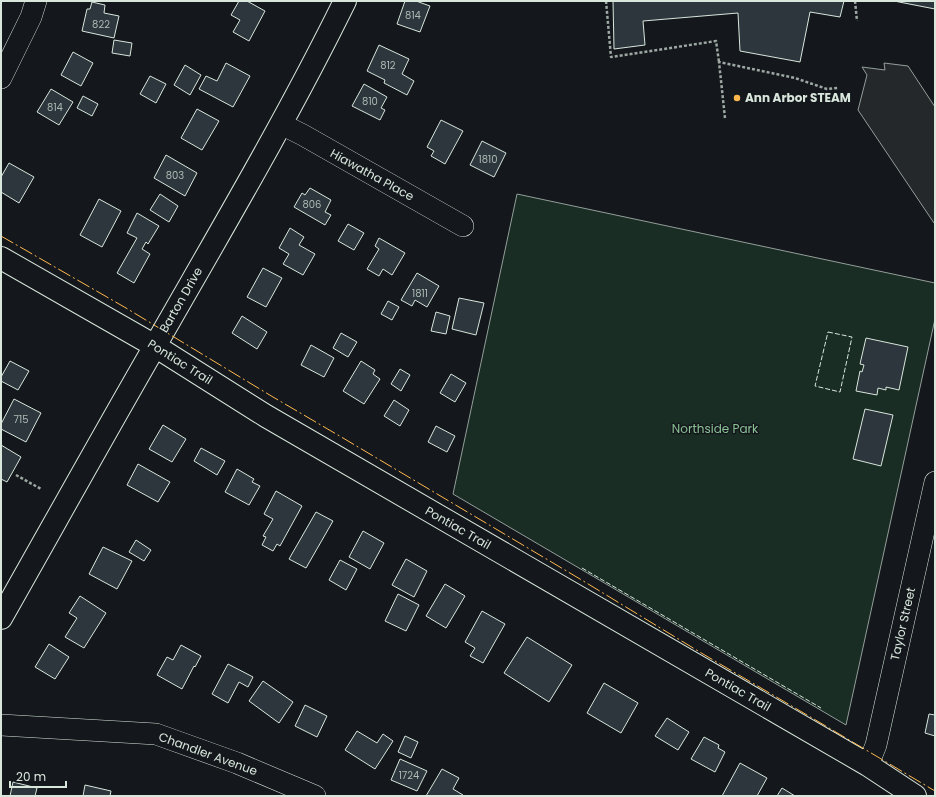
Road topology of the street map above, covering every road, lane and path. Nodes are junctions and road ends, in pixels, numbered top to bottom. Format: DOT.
graph roads {
  1 [pos="36,1"];
  2 [pos="345,1"];
  3 [pos="606,1"];
  4 [pos="855,1"];
  5 [pos="857,21"];
  6 [pos="719,62"];
  7 [pos="1,78"];
  8 [pos="838,88"];
  9 [pos="725,118"];
  10 [pos="281,124"];
  11 [pos="463,226"];
  12 [pos="1,258"];
  13 [pos="155,346"];
  14 [pos="16,475"];
  15 [pos="935,487"];
  16 [pos="41,489"];
  17 [pos="1,618"];
  18 [pos="1,725"];
  19 [pos="868,765"];
  20 [pos="315,796"];
  21 [pos="915,796"];
  1 -- 7 [label="street"];
  2 -- 10 [label="main road, Barton Drive"];
  3 -- 6 [label="path"];
  4 -- 5 [label="path"];
  6 -- 8 [label="path"];
  6 -- 9 [label="path"];
  10 -- 11 [label="street, Hiawatha Place"];
  10 -- 13 [label="main road, Barton Drive"];
  12 -- 13 [label="main road, Pontiac Trail"];
  13 -- 17 [label="main road, Barton Drive"];
  13 -- 19 [label="main road, Pontiac Trail"];
  14 -- 16 [label="path"];
  15 -- 19 [label="street, Taylor Street"];
  18 -- 20 [label="street, Chandler Avenue"];
  19 -- 21 [label="main road, Pontiac Trail"];
}
